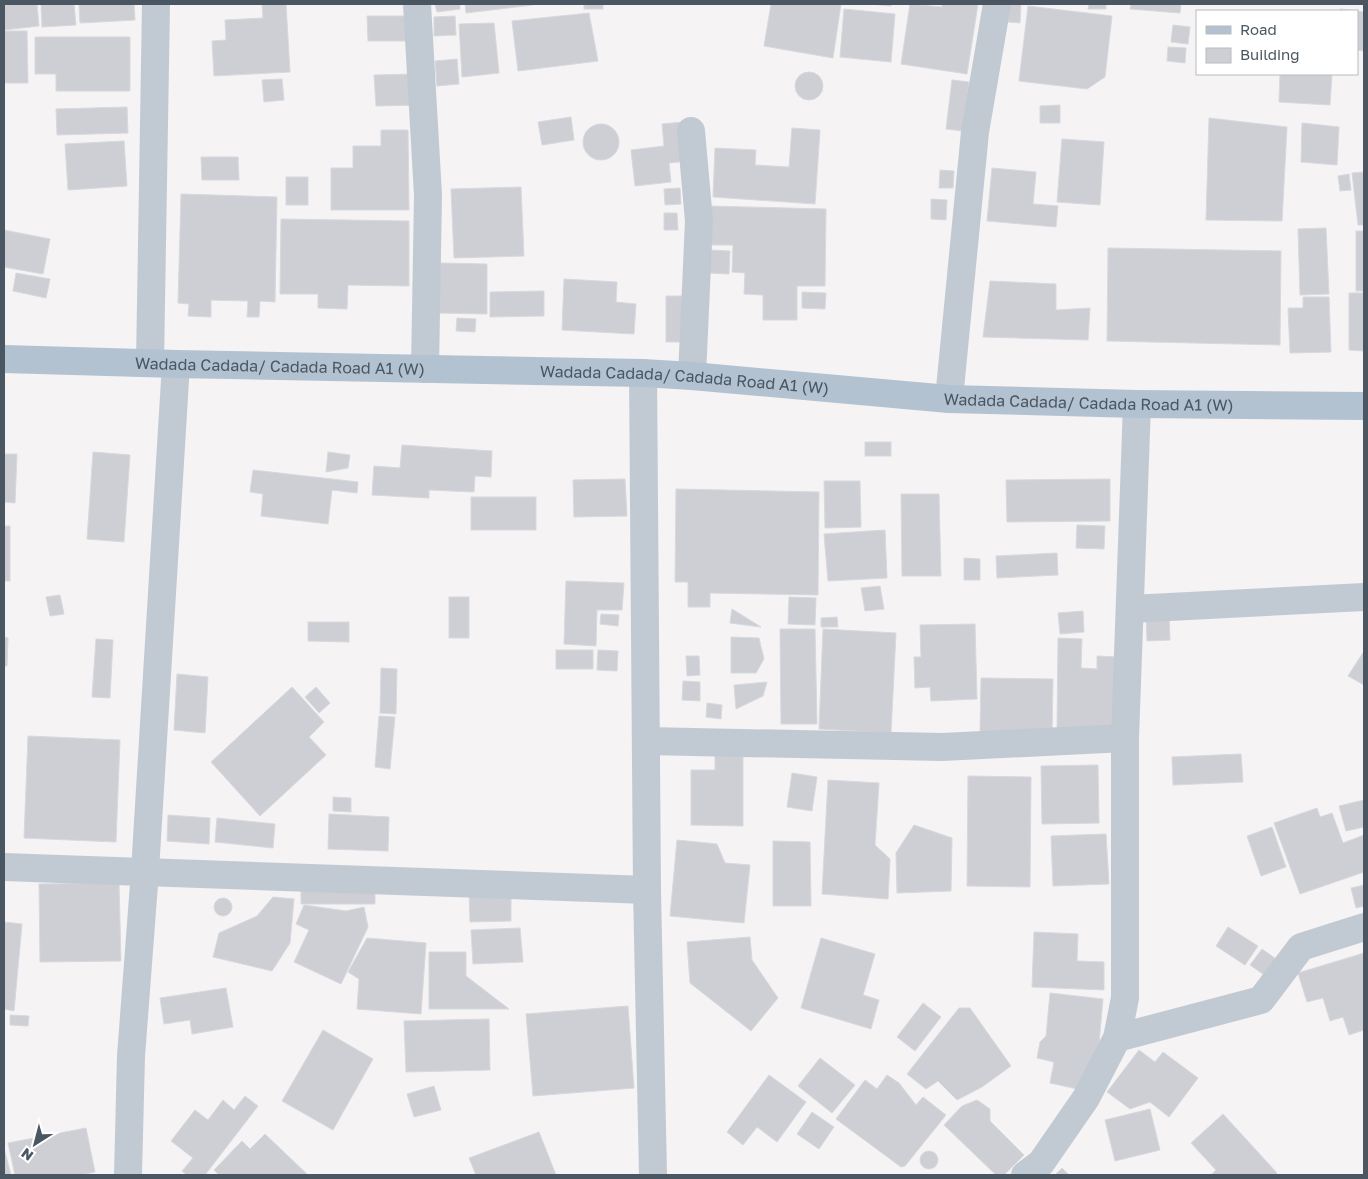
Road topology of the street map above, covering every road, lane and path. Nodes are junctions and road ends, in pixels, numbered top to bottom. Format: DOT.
graph roads {
  1 [pos="156,4"];
  2 [pos="417,4"];
  3 [pos="998,4"];
  4 [pos="692,131"];
  5 [pos="4,359"];
  6 [pos="163,364"];
  7 [pos="425,369"];
  8 [pos="643,373"];
  9 [pos="692,376"];
  10 [pos="949,399"];
  11 [pos="1137,404"];
  12 [pos="1364,406"];
  13 [pos="1364,597"];
  14 [pos="1130,609"];
  15 [pos="1125,738"];
  16 [pos="646,741"];
  17 [pos="4,867"];
  18 [pos="145,871"];
  19 [pos="647,890"];
  20 [pos="1364,927"];
  21 [pos="1117,1038"];
  22 [pos="128,1175"];
  23 [pos="653,1175"];
  24 [pos="1025,1175"];
  1 -- 6 [label="street"];
  2 -- 7 [label="street"];
  3 -- 10 [label="street"];
  4 -- 9 [label="street"];
  5 -- 6 [label="main road, Wadada Cadada/ Cadada Road A1 (W)"];
  6 -- 7 [label="main road, Wadada Cadada/ Cadada Road A1 (W)"];
  6 -- 18 [label="street"];
  7 -- 8 [label="main road, Wadada Cadada/ Cadada Road A1 (W)"];
  8 -- 9 [label="main road, Wadada Cadada/ Cadada Road A1 (W)"];
  8 -- 16 [label="street"];
  9 -- 10 [label="main road, Wadada Cadada/ Cadada Road A1 (W)"];
  10 -- 11 [label="main road, Wadada Cadada/ Cadada Road A1 (W)"];
  11 -- 12 [label="main road, Wadada Cadada/ Cadada Road A1 (W)"];
  11 -- 14 [label="street"];
  13 -- 14 [label="street"];
  14 -- 15 [label="street"];
  15 -- 16 [label="street"];
  15 -- 21 [label="street"];
  16 -- 19 [label="street"];
  17 -- 18 [label="street"];
  18 -- 19 [label="street"];
  18 -- 22 [label="street"];
  19 -- 23 [label="street"];
  20 -- 21 [label="street"];
  21 -- 24 [label="street"];
}
